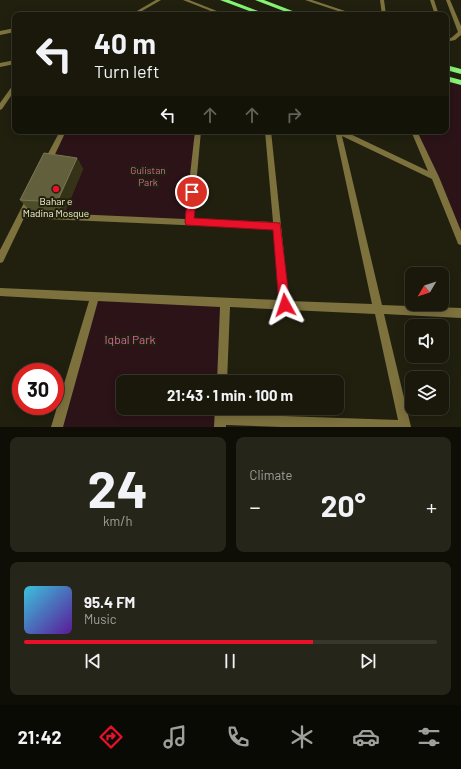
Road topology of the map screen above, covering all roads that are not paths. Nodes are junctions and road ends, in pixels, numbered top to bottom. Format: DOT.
graph roads {
  1 [pos="159,0"];
  2 [pos="185,0"];
  3 [pos="223,0"];
  4 [pos="258,0"];
  5 [pos="307,0"];
  6 [pos="382,0"];
  7 [pos="432,0"];
  8 [pos="448,0"];
  9 [pos="137,12"];
  10 [pos="218,12"];
  11 [pos="257,12"];
  12 [pos="292,12"];
  13 [pos="348,12"];
  14 [pos="384,12"];
  15 [pos="436,12"];
  16 [pos="12,31"];
  17 [pos="0,33"];
  18 [pos="449,40"];
  19 [pos="12,63"];
  20 [pos="0,65"];
  21 [pos="449,68"];
  22 [pos="461,72"];
  23 [pos="449,79"];
  24 [pos="461,83"];
  25 [pos="12,90"];
  26 [pos="0,108"];
  27 [pos="62,134"];
  28 [pos="198,134"];
  29 [pos="268,134"];
  30 [pos="339,134"];
  31 [pos="344,134"];
  32 [pos="415,134"];
  33 [pos="42,173"];
  34 [pos="435,177"];
  35 [pos="36,187"];
  36 [pos="22,215"];
  37 [pos="189,222"];
  38 [pos="277,226"];
  39 [pos="461,241"];
  40 [pos="0,259"];
  41 [pos="0,292"];
  42 [pos="95,296"];
  43 [pos="225,302"];
  44 [pos="285,305"];
  45 [pos="378,309"];
  46 [pos="461,313"];
  47 [pos="222,375"];
  48 [pos="221,418"];
  49 [pos="57,427"];
  50 [pos="405,427"];
  1 -- 9 [label="street"];
  2 -- 10 [label="street"];
  3 -- 11 [label="highway"];
  4 -- 12 [label="highway"];
  5 -- 13 [label="street"];
  6 -- 14 [label="street"];
  7 -- 15 [label="street"];
  8 -- 18 [label="street"];
  16 -- 17 [label="street"];
  19 -- 20 [label="street"];
  21 -- 22 [label="highway"];
  23 -- 24 [label="highway"];
  25 -- 26 [label="street"];
  27 -- 33 [label="street"];
  28 -- 37 [label="street"];
  29 -- 38 [label="street"];
  30 -- 45 [label="street"];
  31 -- 34 [label="street"];
  32 -- 34 [label="street"];
  34 -- 39 [label="street"];
  35 -- 36 [label="street"];
  36 -- 37 [label="street"];
  36 -- 40 [label="street"];
  37 -- 38 [label="street"];
  38 -- 44 [label="street"];
  41 -- 42 [label="street"];
  42 -- 43 [label="street"];
  42 -- 49 [label="street"];
  43 -- 44 [label="street"];
  43 -- 47 [label="street"];
  44 -- 45 [label="street"];
  45 -- 46 [label="street"];
  45 -- 50 [label="street"];
  48 -- 50 [label="street"];
}
